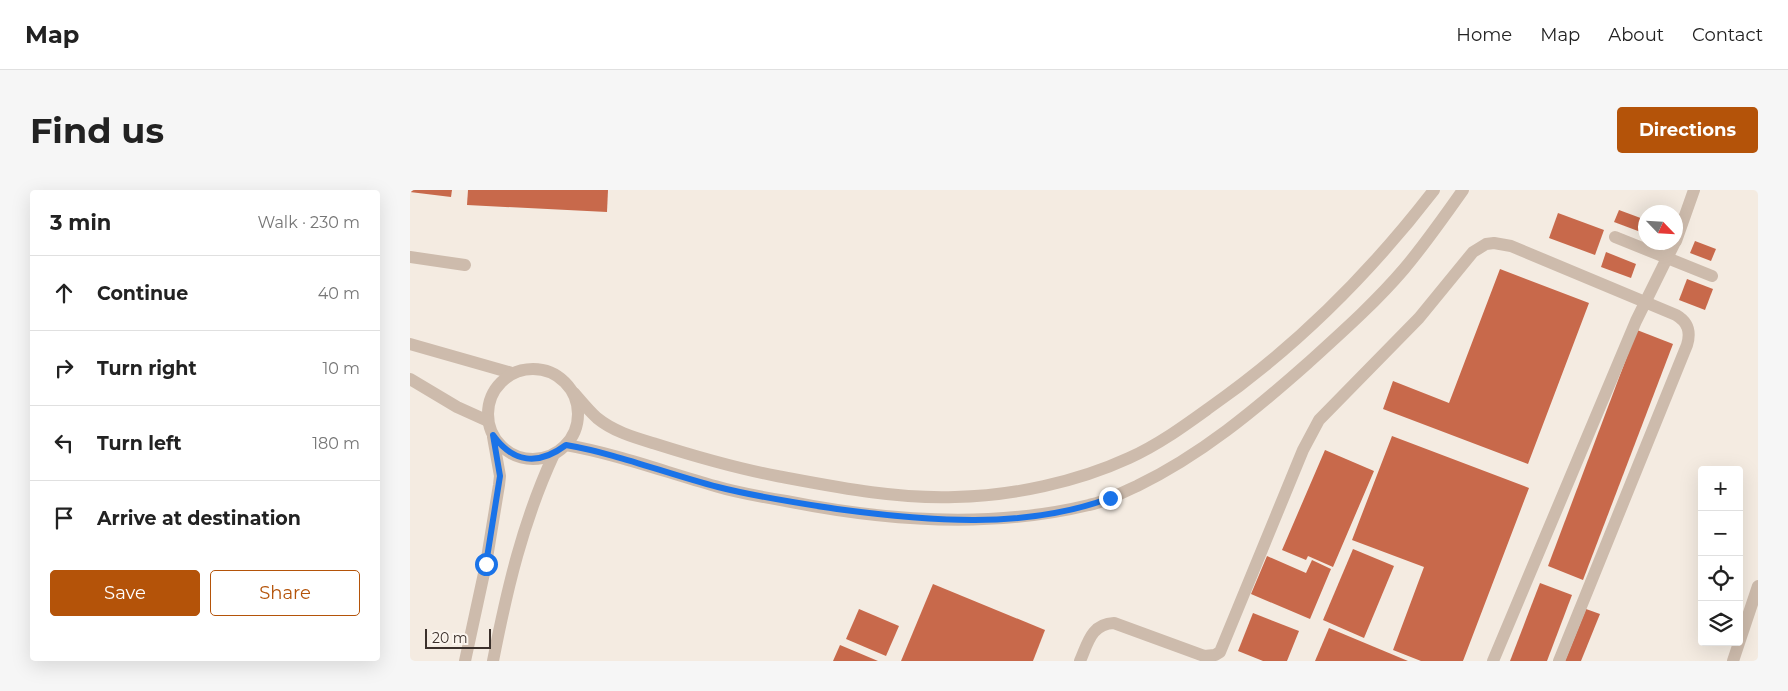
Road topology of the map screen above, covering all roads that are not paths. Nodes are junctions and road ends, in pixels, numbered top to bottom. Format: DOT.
graph roads {
  1 [pos="1434,190"];
  2 [pos="1463,190"];
  3 [pos="1694,190"];
  4 [pos="1683,220"];
  5 [pos="1615,237"];
  6 [pos="1672,250"];
  7 [pos="410,257"];
  8 [pos="1668,258"];
  9 [pos="466,265"];
  10 [pos="1712,276"];
  11 [pos="1647,302"];
  12 [pos="410,344"];
  13 [pos="512,373"];
  14 [pos="410,378"];
  15 [pos="574,393"];
  16 [pos="488,421"];
  17 [pos="493,435"];
  18 [pos="566,445"];
  19 [pos="554,454"];
  20 [pos="1758,586"];
  21 [pos="465,661"];
  22 [pos="493,661"];
  23 [pos="1080,661"];
  24 [pos="1493,661"];
  25 [pos="1558,661"];
  26 [pos="1733,661"];
  1 -- 15 [label="street"];
  2 -- 18 [label="street"];
  3 -- 4 [label="street"];
  5 -- 8 [label="street"];
  6 -- 8 [label="street"];
  7 -- 9 [label="street"];
  8 -- 10 [label="street"];
  8 -- 11 [label="street"];
  11 -- 23 [label="street"];
  11 -- 24 [label="street"];
  11 -- 25 [label="street"];
  12 -- 13 [label="street"];
  13 -- 15 [label="street"];
  13 -- 16 [label="street"];
  14 -- 16 [label="street"];
  15 -- 18 [label="street"];
  16 -- 17 [label="street"];
  17 -- 19 [label="street"];
  17 -- 21 [label="street"];
  18 -- 19 [label="street"];
  19 -- 22 [label="street"];
  20 -- 26 [label="street"];
}
